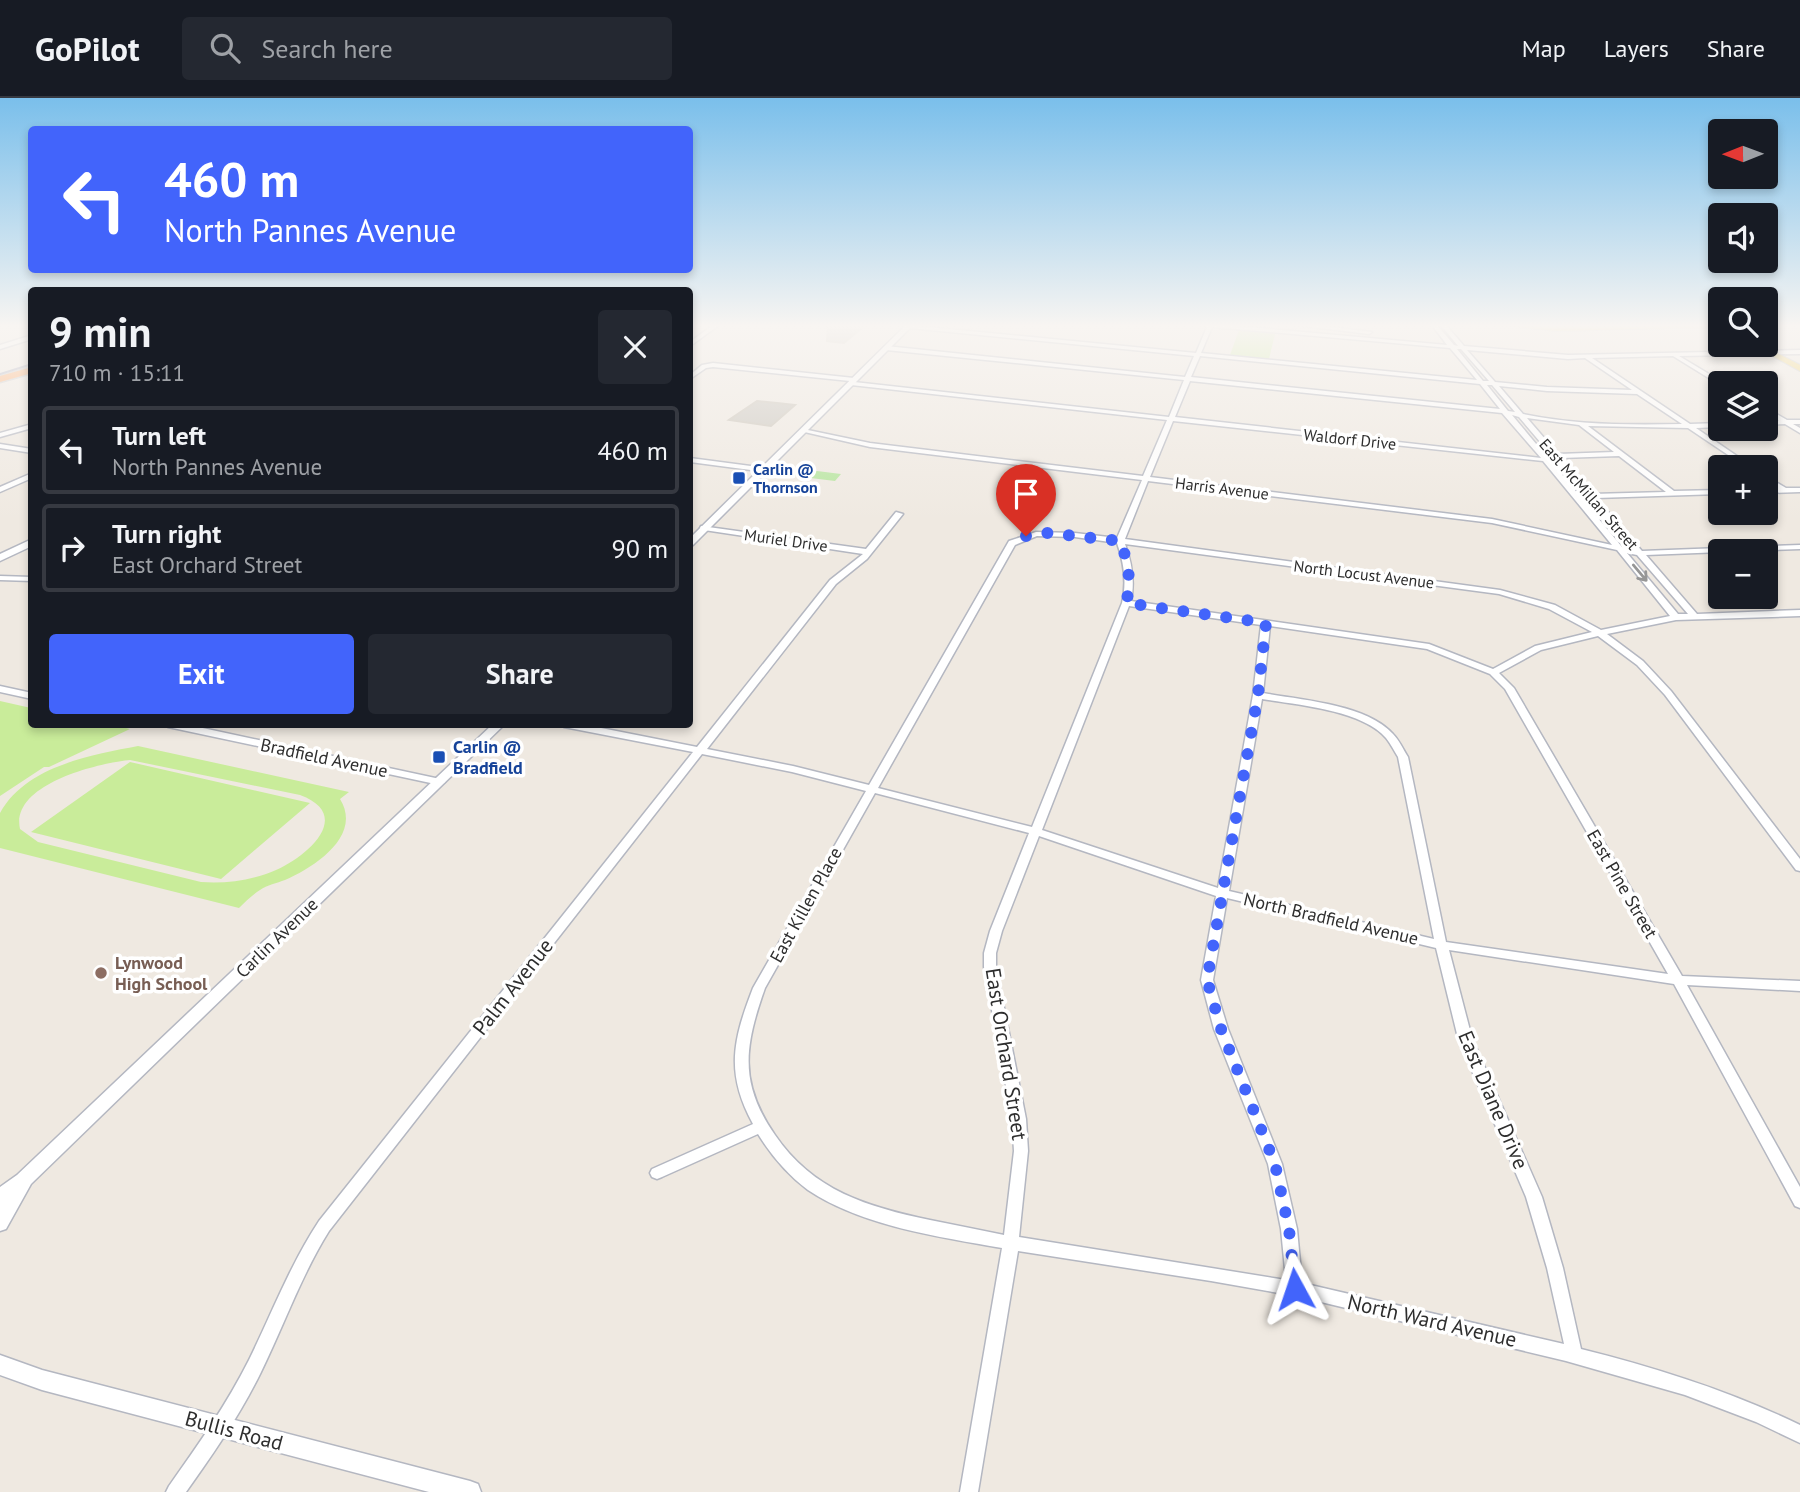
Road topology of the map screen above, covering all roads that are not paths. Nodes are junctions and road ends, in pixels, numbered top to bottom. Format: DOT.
graph roads {
  1 [pos="843,390"];
  2 [pos="928,390"];
  3 [pos="1183,390"];
  4 [pos="1295,390"];
  5 [pos="1489,390"];
  6 [pos="1499,390"];
  7 [pos="1571,390"];
  8 [pos="1636,390"];
  9 [pos="1639,392"];
  10 [pos="1507,412"];
  11 [pos="1521,416"];
  12 [pos="1778,417"];
  13 [pos="1171,419"];
  14 [pos="1579,422"];
  15 [pos="1778,422"];
  16 [pos="1786,422"];
  17 [pos="1800,422"];
  18 [pos="1708,425"];
  19 [pos="1689,426"];
  20 [pos="28,427"];
  21 [pos="803,431"];
  22 [pos="1800,431"];
  23 [pos="0,435"];
  24 [pos="0,446"];
  25 [pos="28,450"];
  26 [pos="1620,454"];
  27 [pos="1732,455"];
  28 [pos="1556,456"];
  29 [pos="1545,459"];
  30 [pos="693,460"];
  31 [pos="766,470"];
  32 [pos="28,477"];
  33 [pos="1147,479"];
  34 [pos="1778,486"];
  35 [pos="0,490"];
  36 [pos="1778,490"];
  37 [pos="1784,490"];
  38 [pos="1800,490"];
  39 [pos="1708,492"];
  40 [pos="1672,494"];
  41 [pos="1590,496"];
  42 [pos="899,514"];
  43 [pos="704,528"];
  44 [pos="693,540"];
  45 [pos="1120,541"];
  46 [pos="28,544"];
  47 [pos="1800,547"];
  48 [pos="1620,549"];
  49 [pos="868,552"];
  50 [pos="1639,553"];
  51 [pos="0,558"];
  52 [pos="0,578"];
  53 [pos="28,579"];
  54 [pos="1126,603"];
  55 [pos="1683,604"];
  56 [pos="1800,613"];
  57 [pos="1740,616"];
  58 [pos="1676,617"];
  59 [pos="1695,617"];
  60 [pos="1266,623"];
  61 [pos="1600,633"];
  62 [pos="1493,672"];
  63 [pos="0,689"];
  64 [pos="28,695"];
  65 [pos="1258,695"];
  66 [pos="185,728"];
  67 [pos="208,728"];
  68 [pos="496,728"];
  69 [pos="584,728"];
  70 [pos="202,732"];
  71 [pos="699,751"];
  72 [pos="439,782"];
  73 [pos="872,789"];
  74 [pos="1037,832"];
  75 [pos="1800,867"];
  76 [pos="1221,893"];
  77 [pos="1441,945"];
  78 [pos="1678,980"];
  79 [pos="1800,986"];
  80 [pos="760,1127"];
  81 [pos="657,1173"];
  82 [pos="23,1180"];
  83 [pos="0,1197"];
  84 [pos="1800,1201"];
  85 [pos="0,1223"];
  86 [pos="1011,1244"];
  87 [pos="1295,1289"];
  88 [pos="1574,1354"];
  89 [pos="0,1365"];
  90 [pos="222,1428"];
  91 [pos="1800,1434"];
  92 [pos="174,1492"];
  93 [pos="470,1492"];
  94 [pos="969,1492"];
  1 -- 21 [label="street"];
  2 -- 13 [label="street, Waldorf Drive"];
  3 -- 13 [label="street"];
  4 -- 10 [label="street"];
  5 -- 10 [label="street, East McMillan Street"];
  6 -- 11 [label="street, East McMillan Street"];
  7 -- 9 [label="street"];
  8 -- 9 [label="street"];
  9 -- 19 [label="street"];
  10 -- 11 [label="street"];
  10 -- 29 [label="street, East McMillan Street"];
  11 -- 14 [label="street"];
  11 -- 28 [label="street, East McMillan Street"];
  12 -- 16 [label="street"];
  13 -- 29 [label="street, Waldorf Drive"];
  13 -- 33 [label="street"];
  14 -- 19 [label="street"];
  14 -- 26 [label="street"];
  15 -- 16 [label="street"];
  16 -- 17 [label="street"];
  16 -- 22 [label="street"];
  18 -- 19 [label="street"];
  19 -- 27 [label="street"];
  20 -- 23 [label="street"];
  21 -- 31 [label="street"];
  21 -- 33 [label="street, Harris Avenue"];
  24 -- 25 [label="street"];
  26 -- 28 [label="street, Waldorf Drive"];
  26 -- 40 [label="street"];
  28 -- 29 [label="street, Waldorf Drive"];
  28 -- 41 [label="street, East McMillan Street"];
  29 -- 48 [label="street, East McMillan Street"];
  30 -- 31 [label="street"];
  31 -- 43 [label="street"];
  32 -- 35 [label="street"];
  33 -- 45 [label="street"];
  33 -- 48 [label="street, Harris Avenue"];
  34 -- 37 [label="street"];
  36 -- 37 [label="street"];
  37 -- 38 [label="street"];
  39 -- 40 [label="street"];
  40 -- 41 [label="street"];
  41 -- 50 [label="street, East McMillan Street"];
  42 -- 49 [label="street, Palm Avenue"];
  43 -- 44 [label="street"];
  43 -- 49 [label="street, Muriel Drive"];
  45 -- 54 [label="street, East Orchard Street"];
  45 -- 61 [label="street, North Locust Avenue"];
  45 -- 73 [label="street, East Killen Place"];
  46 -- 51 [label="street"];
  47 -- 50 [label="street, Harris Avenue"];
  48 -- 50 [label="street, Harris Avenue"];
  48 -- 58 [label="street, East McMillan Street, one-way"];
  49 -- 71 [label="street, Palm Avenue"];
  50 -- 55 [label="street, East McMillan Street"];
  52 -- 53 [label="street"];
  54 -- 60 [label="street"];
  54 -- 74 [label="street, East Orchard Street"];
  55 -- 57 [label="street"];
  55 -- 59 [label="street, East McMillan Street"];
  56 -- 57 [label="street"];
  57 -- 59 [label="street"];
  58 -- 59 [label="street"];
  58 -- 61 [label="street"];
  60 -- 62 [label="street"];
  60 -- 65 [label="street"];
  61 -- 62 [label="street"];
  61 -- 75 [label="street"];
  62 -- 78 [label="street, East Pine Street"];
  63 -- 64 [label="street"];
  65 -- 76 [label="street"];
  65 -- 77 [label="street, East Diane Drive"];
  66 -- 70 [label="street, Bradfield Avenue"];
  67 -- 70 [label="street"];
  68 -- 72 [label="street, Carlin Avenue"];
  69 -- 71 [label="street"];
  70 -- 72 [label="street, Bradfield Avenue"];
  71 -- 73 [label="street, North Bradfield Avenue"];
  71 -- 90 [label="street, Palm Avenue"];
  72 -- 82 [label="street, Carlin Avenue"];
  73 -- 74 [label="street, North Bradfield Avenue"];
  73 -- 80 [label="street, East Killen Place"];
  74 -- 76 [label="street, North Bradfield Avenue"];
  74 -- 86 [label="street, East Orchard Street"];
  76 -- 77 [label="street, North Bradfield Avenue"];
  76 -- 87 [label="street"];
  77 -- 78 [label="street, North Bradfield Avenue"];
  77 -- 88 [label="street, East Diane Drive"];
  78 -- 79 [label="street, North Bradfield Avenue"];
  78 -- 84 [label="street, East Pine Street"];
  80 -- 81 [label="street"];
  80 -- 86 [label="street, East Killen Place"];
  82 -- 83 [label="street, Carlin Avenue"];
  82 -- 85 [label="street, Carlin Avenue"];
  86 -- 87 [label="street, North Ward Avenue"];
  86 -- 94 [label="street, East Orchard Street"];
  87 -- 88 [label="street, North Ward Avenue"];
  88 -- 91 [label="street, North Ward Avenue"];
  89 -- 90 [label="street, Bullis Road"];
  90 -- 92 [label="street, Palm Avenue"];
  90 -- 93 [label="street, Bullis Road"];
}
